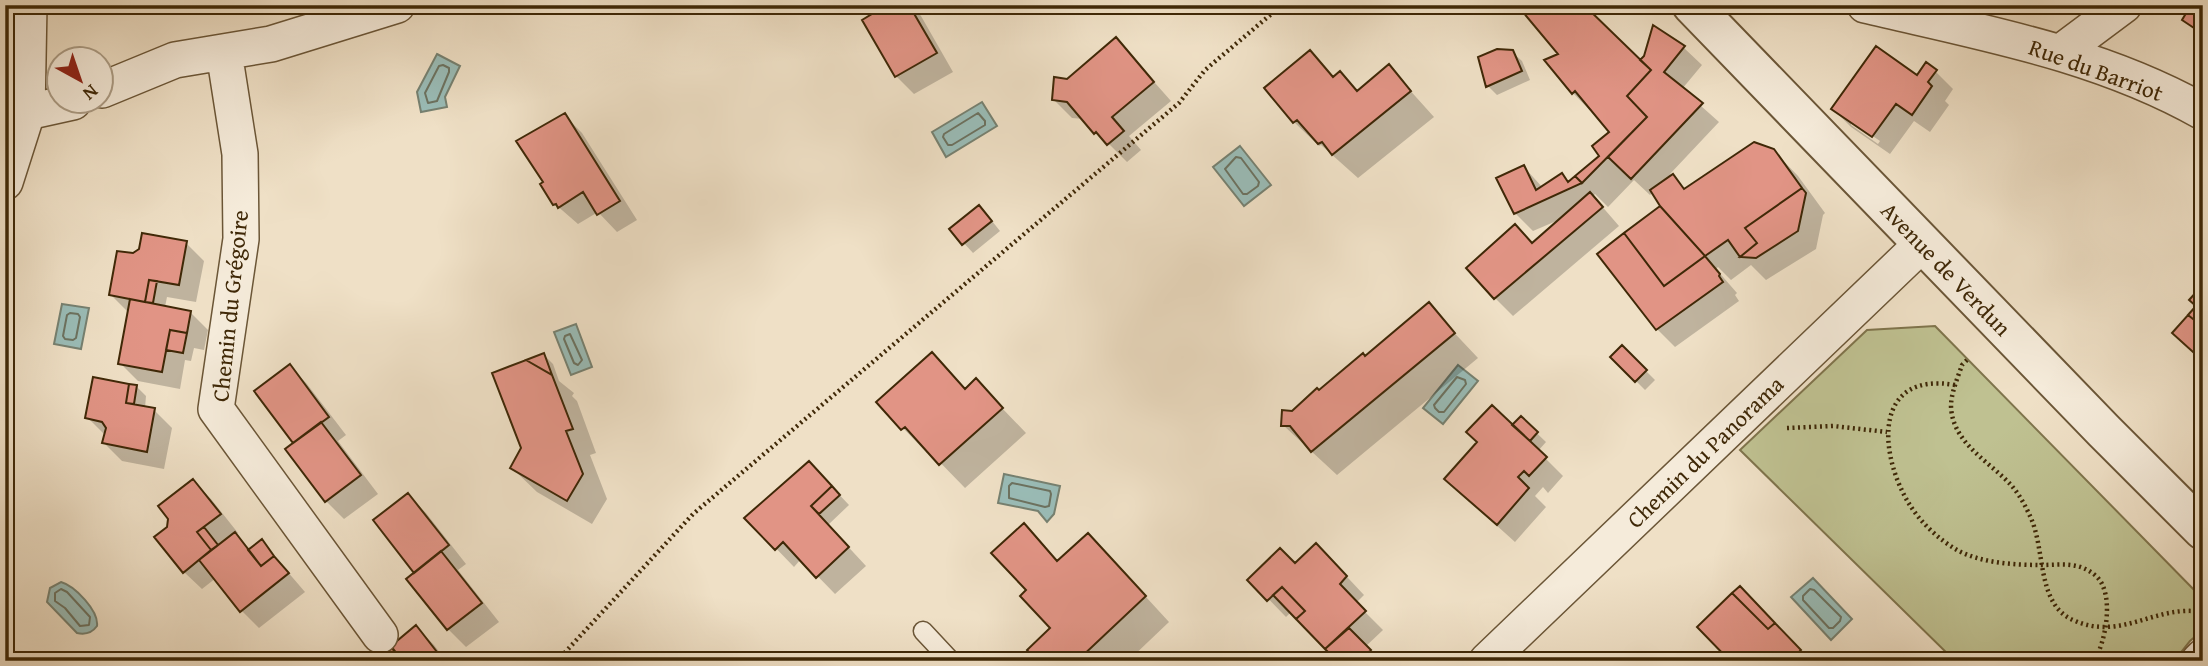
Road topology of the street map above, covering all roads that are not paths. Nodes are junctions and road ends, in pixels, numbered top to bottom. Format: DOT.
graph roads {
  1 [pos="29,5"];
  2 [pos="397,5"];
  3 [pos="1865,5"];
  4 [pos="2123,5"];
  5 [pos="1708,10"];
  6 [pos="2061,51"];
  7 [pos="224,52"];
  8 [pos="116,84"];
  9 [pos="46,108"];
  10 [pos="2203,112"];
  11 [pos="16,115"];
  12 [pos="5,182"];
  13 [pos="1922,244"];
  14 [pos="2203,530"];
  15 [pos="923,631"];
  16 [pos="380,635"];
  17 [pos="951,661"];
  18 [pos="1487,661"];
  1 -- 11 [label="street"];
  2 -- 7 [label="street"];
  3 -- 6 [label="street, Rue du Barriot"];
  4 -- 6 [label="street"];
  5 -- 13 [label="street, Avenue de Verdun"];
  6 -- 10 [label="street, Rue du Barriot"];
  7 -- 8 [label="street"];
  7 -- 16 [label="street, Chemin du Grégoire"];
  9 -- 11 [label="street"];
  11 -- 12 [label="street"];
  13 -- 14 [label="street, Avenue de Verdun"];
  13 -- 18 [label="street, Chemin du Panorama"];
  15 -- 17 [label="lane"];
}
